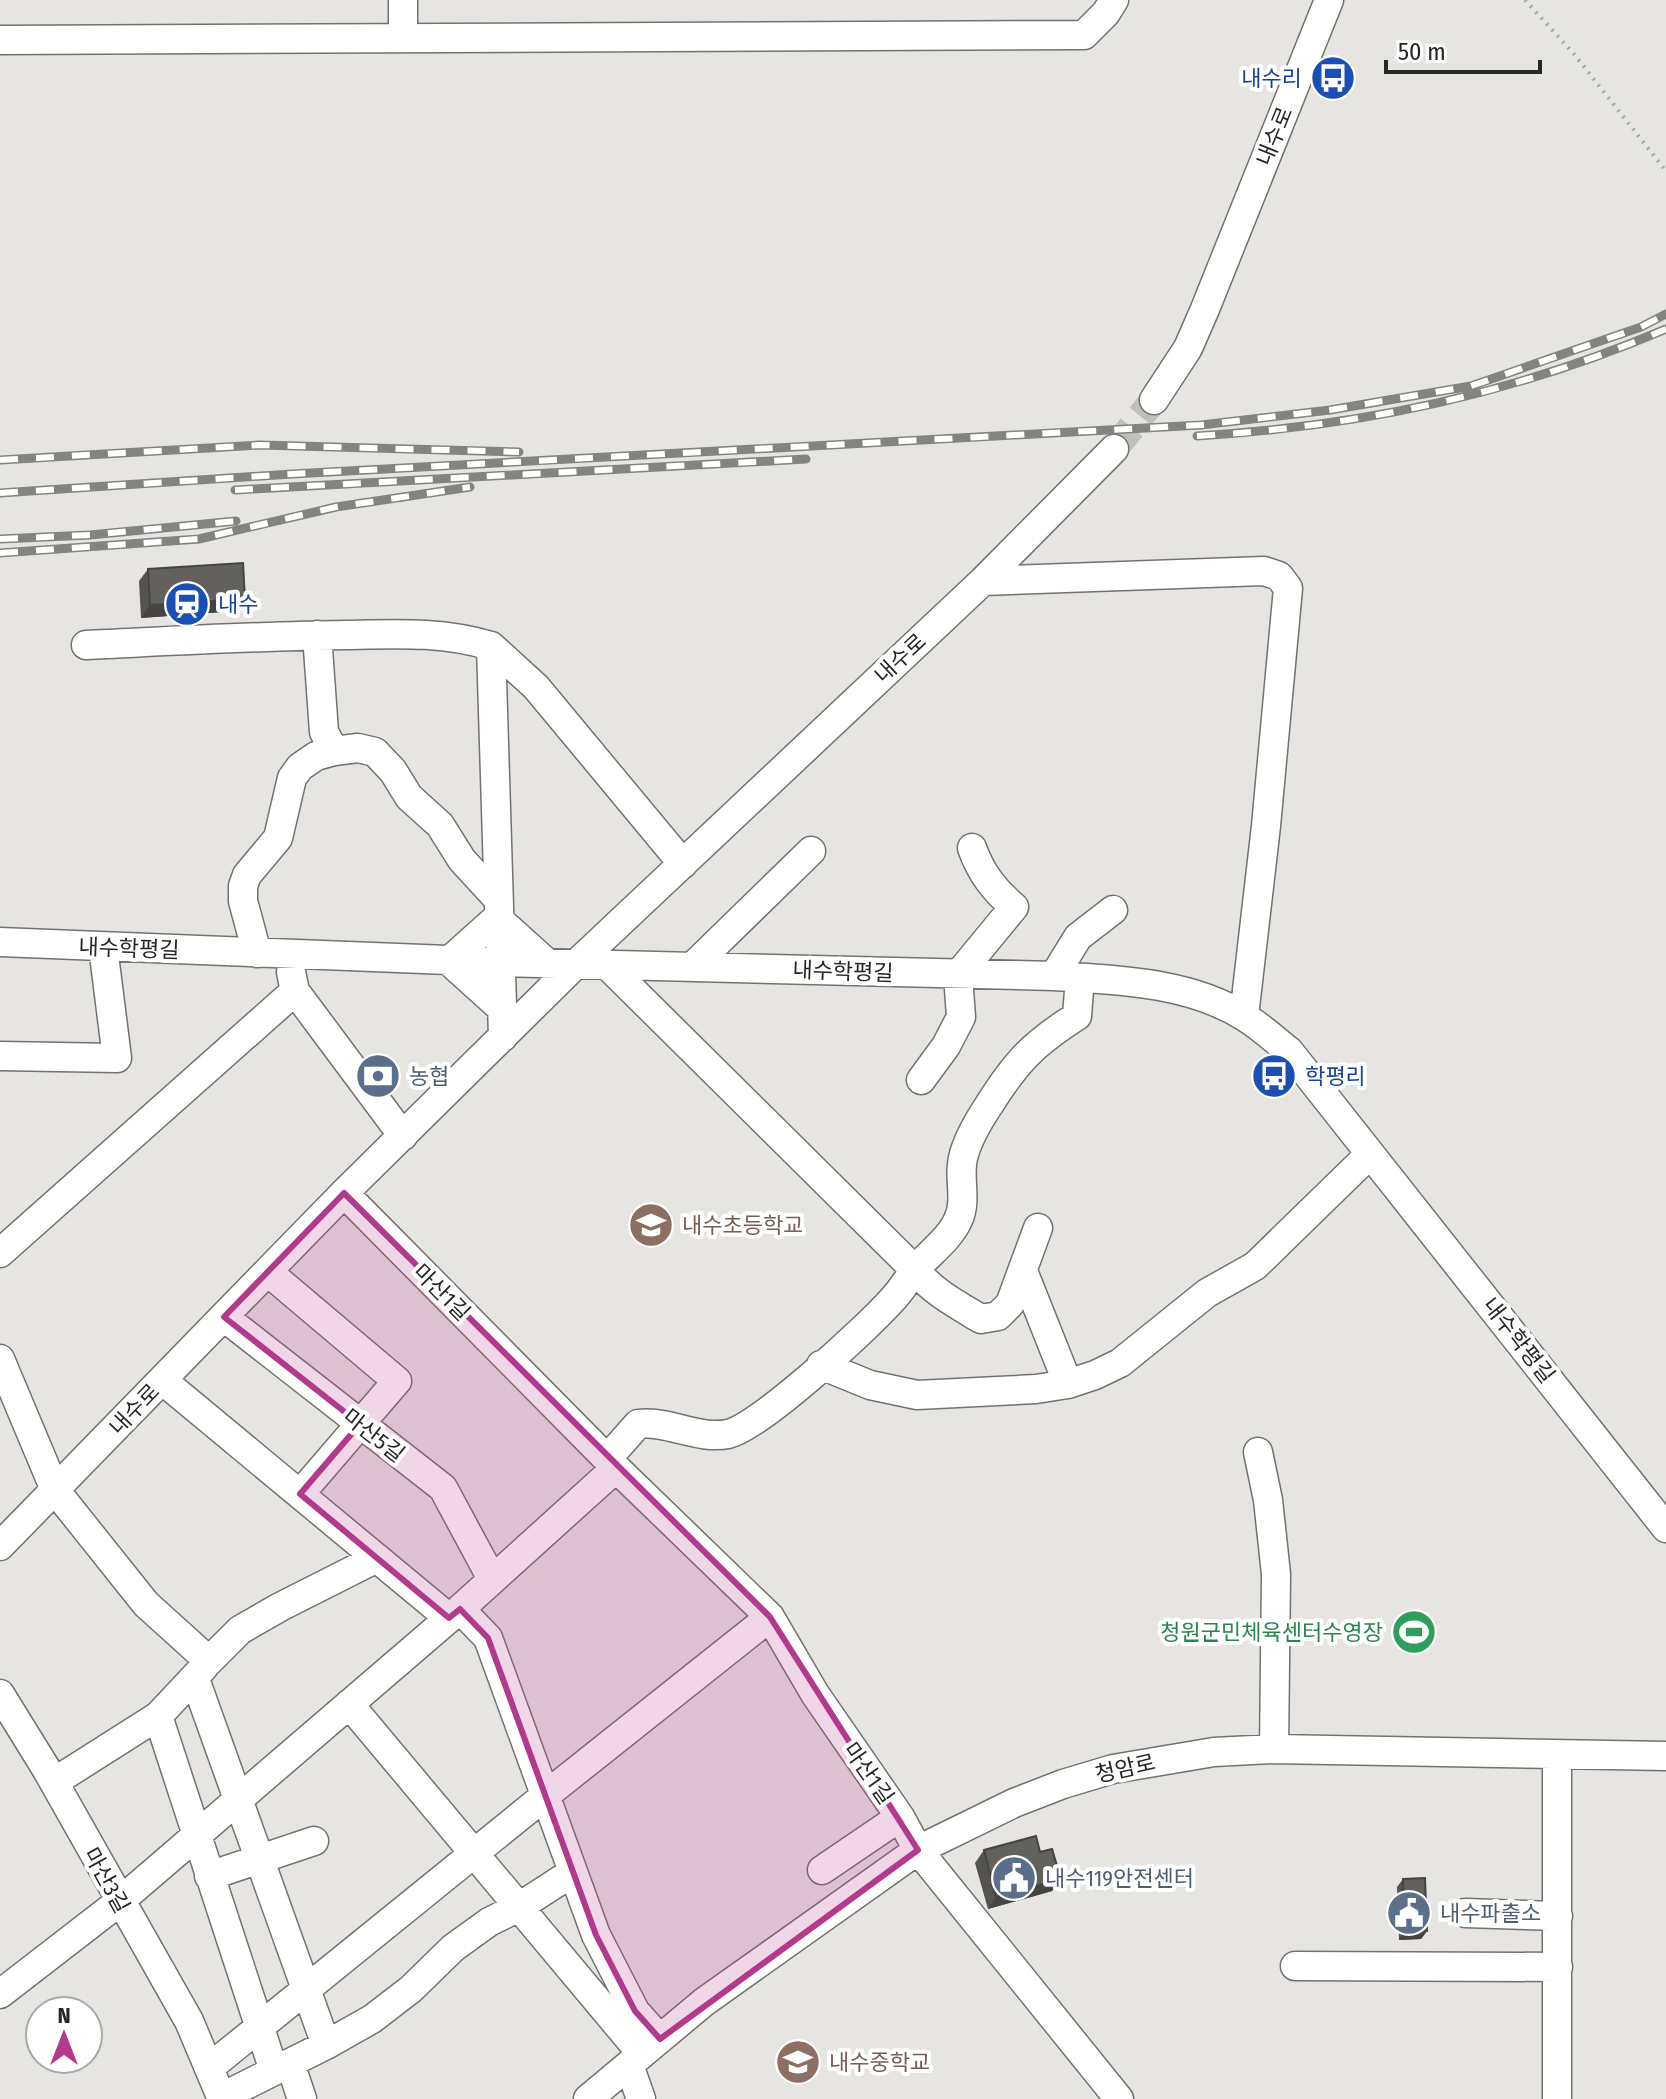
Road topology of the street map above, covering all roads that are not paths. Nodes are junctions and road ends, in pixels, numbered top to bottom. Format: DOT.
graph roads {
  1 [pos="403,0"];
  2 [pos="1114,0"];
  3 [pos="1329,0"];
  4 [pos="403,37"];
  5 [pos="0,40"];
  6 [pos="1154,400"];
  7 [pos="1114,449"];
  8 [pos="983,581"];
  9 [pos="317,635"];
  10 [pos="86,645"];
  11 [pos="491,646"];
  12 [pos="334,751"];
  13 [pos="972,848"];
  14 [pos="811,851"];
  15 [pos="683,864"];
  16 [pos="497,908"];
  17 [pos="1113,910"];
  18 [pos="0,942"];
  19 [pos="103,947"];
  20 [pos="257,953"];
  21 [pos="288,955"];
  22 [pos="449,961"];
  23 [pos="498,962"];
  24 [pos="547,963"];
  25 [pos="577,963"];
  26 [pos="606,964"];
  27 [pos="693,966"];
  28 [pos="958,975"];
  29 [pos="1067,977"];
  30 [pos="295,991"];
  31 [pos="500,1007"];
  32 [pos="1244,1016"];
  33 [pos="503,1037"];
  34 [pos="0,1056"];
  35 [pos="921,1080"];
  36 [pos="403,1136"];
  37 [pos="1370,1154"];
  38 [pos="344,1193"];
  39 [pos="1038,1228"];
  40 [pos="0,1253"];
  41 [pos="915,1270"];
  42 [pos="1023,1271"];
  43 [pos="268,1272"];
  44 [pos="224,1317"];
  45 [pos="0,1359"];
  46 [pos="821,1365"];
  47 [pos="162,1380"];
  48 [pos="1068,1384"];
  49 [pos="360,1424"];
  50 [pos="1258,1452"];
  51 [pos="612,1463"];
  52 [pos="55,1490"];
  53 [pos="300,1494"];
  54 [pos="1666,1528"];
  55 [pos="2,1539"];
  56 [pos="377,1558"];
  57 [pos="492,1579"];
  58 [pos="454,1614"];
  59 [pos="770,1617"];
  60 [pos="202,1670"];
  61 [pos="0,1694"];
  62 [pos="349,1704"];
  63 [pos="158,1716"];
  64 [pos="1274,1749"];
  65 [pos="1557,1756"];
  66 [pos="1666,1756"];
  67 [pos="54,1782"];
  68 [pos="546,1795"];
  69 [pos="239,1798"];
  70 [pos="900,1817"];
  71 [pos="195,1836"];
  72 [pos="314,1841"];
  73 [pos="918,1850"];
  74 [pos="475,1854"];
  75 [pos="260,1858"];
  76 [pos="822,1870"];
  77 [pos="573,1872"];
  78 [pos="209,1876"];
  79 [pos="119,1902"];
  80 [pos="519,1907"];
  81 [pos="1465,1913"];
  82 [pos="1558,1916"];
  83 [pos="1295,1966"];
  84 [pos="1558,1967"];
  85 [pos="307,1991"];
  86 [pos="0,1994"];
  87 [pos="259,2029"];
  88 [pos="326,2045"];
  89 [pos="644,2053"];
  90 [pos="282,2067"];
  91 [pos="209,2068"];
  92 [pos="1555,2093"];
  93 [pos="222,2098"];
  94 [pos="302,2099"];
  95 [pos="588,2099"];
  96 [pos="641,2099"];
  97 [pos="1119,2099"];
  1 -- 4 [label="street"];
  2 -- 4 [label="street"];
  3 -- 6 [label="street, 내수로"];
  4 -- 5 [label="street"];
  7 -- 8 [label="street, 내수로"];
  8 -- 15 [label="street, 내수로"];
  8 -- 32 [label="street"];
  9 -- 10 [label="street"];
  9 -- 11 [label="street"];
  9 -- 12 [label="street"];
  11 -- 15 [label="street"];
  11 -- 16 [label="street"];
  12 -- 16 [label="street"];
  12 -- 20 [label="street"];
  13 -- 28 [label="street"];
  14 -- 27 [label="street"];
  15 -- 25 [label="street, 내수로"];
  16 -- 22 [label="street"];
  16 -- 23 [label="street"];
  16 -- 24 [label="street"];
  17 -- 29 [label="street"];
  18 -- 19 [label="street, 내수학평길"];
  19 -- 20 [label="street, 내수학평길"];
  19 -- 34 [label="street"];
  20 -- 21 [label="street, 내수학평길"];
  21 -- 22 [label="street, 내수학평길"];
  21 -- 30 [label="street"];
  22 -- 23 [label="street, 내수학평길"];
  22 -- 31 [label="street"];
  23 -- 24 [label="street, 내수학평길"];
  23 -- 31 [label="street"];
  24 -- 25 [label="street, 내수학평길"];
  25 -- 26 [label="street, 내수학평길"];
  25 -- 33 [label="street, 내수로"];
  26 -- 27 [label="street, 내수학평길"];
  26 -- 41 [label="street"];
  27 -- 28 [label="street, 내수학평길"];
  28 -- 29 [label="street, 내수학평길"];
  28 -- 35 [label="street"];
  29 -- 32 [label="street, 내수학평길"];
  29 -- 41 [label="street"];
  30 -- 36 [label="street"];
  30 -- 40 [label="street"];
  31 -- 33 [label="street"];
  32 -- 37 [label="street, 내수학평길"];
  33 -- 36 [label="street, 내수로"];
  36 -- 38 [label="street, 내수로"];
  37 -- 48 [label="street"];
  37 -- 54 [label="street, 내수학평길"];
  38 -- 43 [label="street, 내수로"];
  38 -- 51 [label="street, 마산1길"];
  39 -- 42 [label="street"];
  41 -- 42 [label="street"];
  41 -- 46 [label="street"];
  42 -- 48 [label="street"];
  43 -- 44 [label="street, 내수로"];
  43 -- 49 [label="street"];
  44 -- 47 [label="street, 내수로"];
  44 -- 49 [label="street, 마산5길"];
  45 -- 52 [label="street"];
  46 -- 48 [label="street"];
  46 -- 51 [label="street"];
  47 -- 52 [label="street, 내수로"];
  47 -- 53 [label="street"];
  49 -- 53 [label="street"];
  49 -- 57 [label="street, 마산5길"];
  50 -- 64 [label="street"];
  51 -- 57 [label="street"];
  51 -- 59 [label="street, 마산1길"];
  52 -- 55 [label="street, 내수로"];
  52 -- 60 [label="street"];
  53 -- 56 [label="street"];
  56 -- 58 [label="street"];
  56 -- 60 [label="street"];
  57 -- 58 [label="street"];
  58 -- 62 [label="street"];
  58 -- 68 [label="street"];
  59 -- 68 [label="street"];
  59 -- 70 [label="street, 마산1길"];
  60 -- 63 [label="street"];
  60 -- 69 [label="street"];
  61 -- 67 [label="street, 마산3길"];
  62 -- 69 [label="street"];
  62 -- 74 [label="street"];
  63 -- 67 [label="street"];
  63 -- 71 [label="street"];
  64 -- 65 [label="street, 청암로"];
  64 -- 73 [label="street, 청암로"];
  65 -- 66 [label="street, 청암로"];
  65 -- 82 [label="street"];
  67 -- 79 [label="street, 마산3길"];
  68 -- 74 [label="street"];
  68 -- 77 [label="street"];
  69 -- 71 [label="street"];
  69 -- 75 [label="street"];
  70 -- 73 [label="street, 마산1길"];
  70 -- 76 [label="street"];
  71 -- 78 [label="street"];
  71 -- 79 [label="street"];
  72 -- 75 [label="street"];
  73 -- 89 [label="street, 청암로"];
  73 -- 97 [label="street, 마산1길"];
  74 -- 80 [label="street"];
  74 -- 85 [label="street"];
  75 -- 78 [label="street"];
  75 -- 85 [label="street"];
  77 -- 80 [label="street, 마산3길"];
  77 -- 89 [label="street"];
  78 -- 87 [label="street"];
  79 -- 86 [label="street"];
  79 -- 91 [label="street, 마산3길"];
  80 -- 88 [label="street, 마산3길"];
  80 -- 89 [label="street"];
  81 -- 82 [label="street"];
  82 -- 84 [label="street"];
  83 -- 84 [label="street"];
  84 -- 92 [label="street"];
  85 -- 87 [label="street"];
  85 -- 88 [label="street"];
  87 -- 90 [label="street"];
  87 -- 91 [label="street"];
  88 -- 90 [label="street, 마산3길"];
  89 -- 95 [label="street, 청암로"];
  89 -- 96 [label="street"];
  90 -- 93 [label="street, 마산3길"];
  90 -- 94 [label="street"];
  91 -- 93 [label="street, 마산3길"];
}
